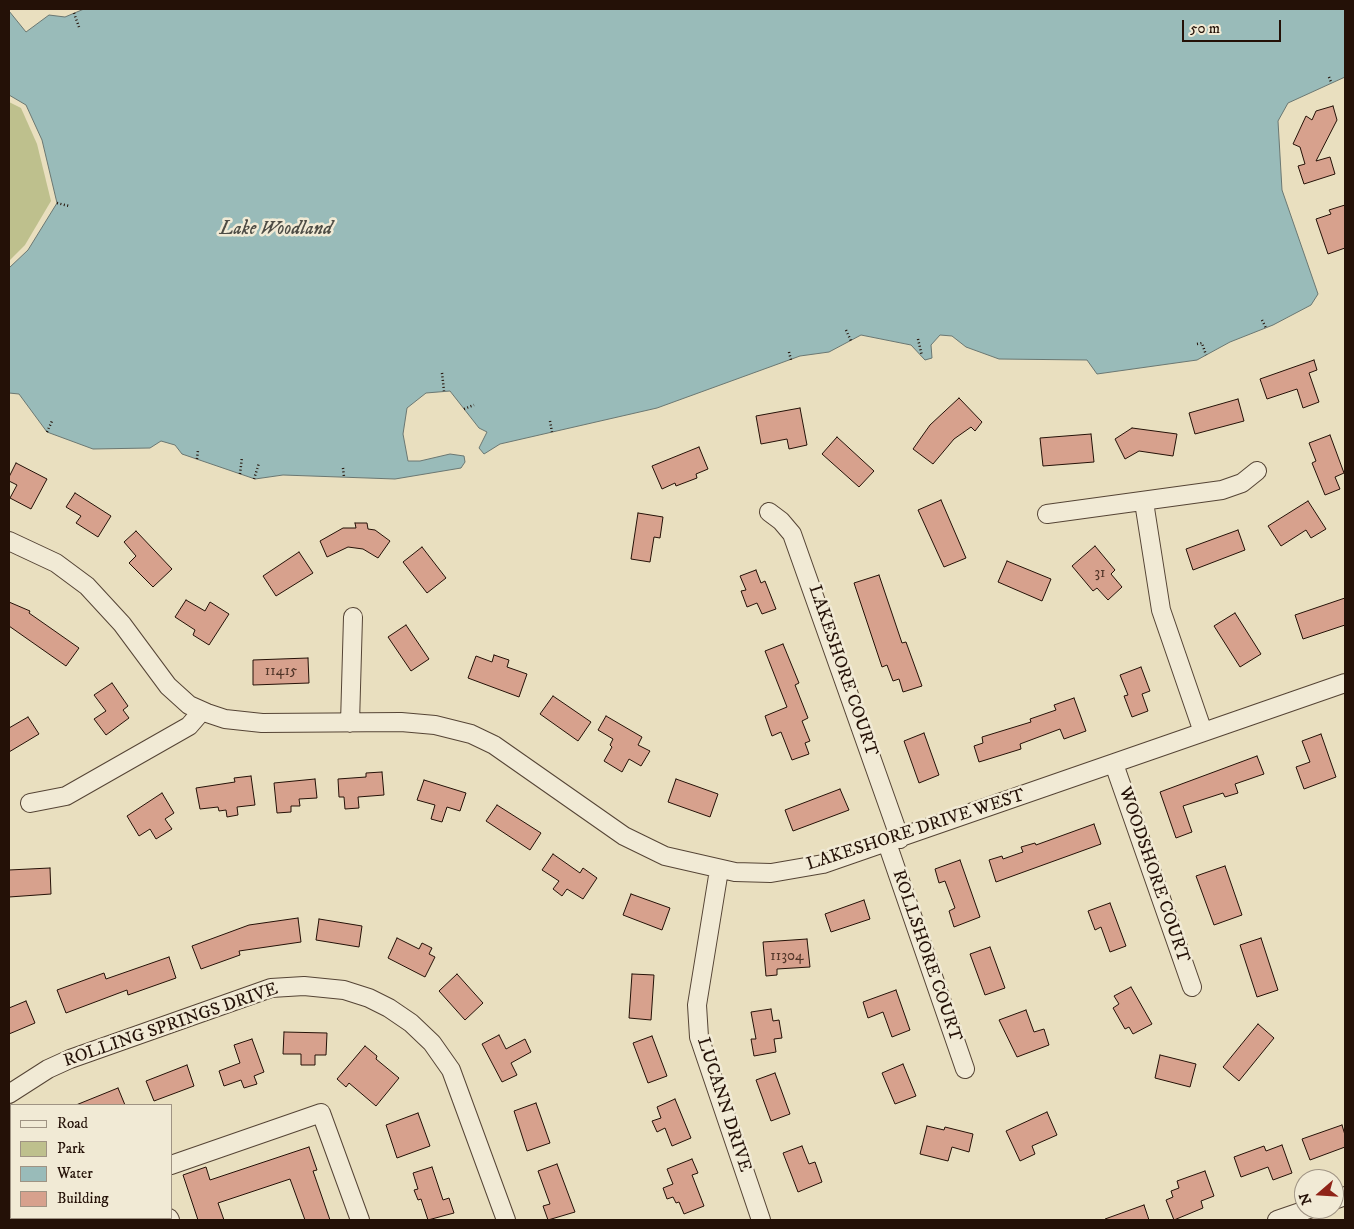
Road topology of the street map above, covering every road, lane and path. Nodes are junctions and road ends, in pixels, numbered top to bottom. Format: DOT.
graph roads {
  1 [pos="74,13"];
  2 [pos="79,27"];
  3 [pos="1329,77"];
  4 [pos="1331,82"];
  5 [pos="57,203"];
  6 [pos="69,206"];
  7 [pos="1262,320"];
  8 [pos="1266,328"];
  9 [pos="846,330"];
  10 [pos="918,338"];
  11 [pos="850,341"];
  12 [pos="1197,344"];
  13 [pos="789,352"];
  14 [pos="1206,355"];
  15 [pos="922,356"];
  16 [pos="791,360"];
  17 [pos="442,373"];
  18 [pos="444,392"];
  19 [pos="474,405"];
  20 [pos="464,409"];
  21 [pos="52,421"];
  22 [pos="550,421"];
  23 [pos="47,432"];
  24 [pos="552,432"];
  25 [pos="198,450"];
  26 [pos="242,457"];
  27 [pos="197,459"];
  28 [pos="259,463"];
  29 [pos="343,468"];
  30 [pos="1256,471"];
  31 [pos="240,474"];
  32 [pos="344,477"];
  33 [pos="254,479"];
  34 [pos="1144,502"];
  35 [pos="770,512"];
  36 [pos="1047,514"];
  37 [pos="9,541"];
  38 [pos="353,618"];
  39 [pos="1344,685"];
  40 [pos="202,711"];
  41 [pos="350,723"];
  42 [pos="1203,732"];
  43 [pos="1114,764"];
  44 [pos="30,803"];
  45 [pos="894,841"];
  46 [pos="719,870"];
  47 [pos="1192,987"];
  48 [pos="965,1069"];
  49 [pos="9,1094"];
  50 [pos="172,1165"];
  51 [pos="1294,1214"];
  52 [pos="360,1220"];
  53 [pos="506,1220"];
  54 [pos="761,1220"];
  55 [pos="1277,1220"];
  1 -- 2 [label="path"];
  3 -- 4 [label="path"];
  5 -- 6 [label="path"];
  7 -- 8 [label="path"];
  9 -- 11 [label="path"];
  10 -- 15 [label="path"];
  12 -- 14 [label="path"];
  13 -- 16 [label="path"];
  17 -- 18 [label="path"];
  19 -- 20 [label="path"];
  21 -- 23 [label="path"];
  22 -- 24 [label="path"];
  25 -- 27 [label="path"];
  26 -- 31 [label="path"];
  28 -- 33 [label="path"];
  29 -- 32 [label="path"];
  30 -- 34 [label="street"];
  34 -- 36 [label="street"];
  34 -- 42 [label="street"];
  35 -- 45 [label="street, LAKESHORE COURT"];
  37 -- 40 [label="street, LAKESHORE DRIVE WEST"];
  38 -- 41 [label="street"];
  39 -- 42 [label="street, LAKESHORE DRIVE WEST"];
  40 -- 41 [label="street, LAKESHORE DRIVE WEST"];
  40 -- 44 [label="street"];
  41 -- 46 [label="street, LAKESHORE DRIVE WEST"];
  42 -- 43 [label="street, LAKESHORE DRIVE WEST"];
  43 -- 45 [label="street, LAKESHORE DRIVE WEST"];
  43 -- 47 [label="street, WOODSHORE COURT"];
  45 -- 46 [label="street, LAKESHORE DRIVE WEST"];
  45 -- 48 [label="street, ROLLSHORE COURT"];
  46 -- 54 [label="street, LUCANN DRIVE"];
  49 -- 53 [label="street, ROLLING SPRINGS DRIVE"];
  50 -- 52 [label="street"];
  51 -- 55 [label="street"];
}
